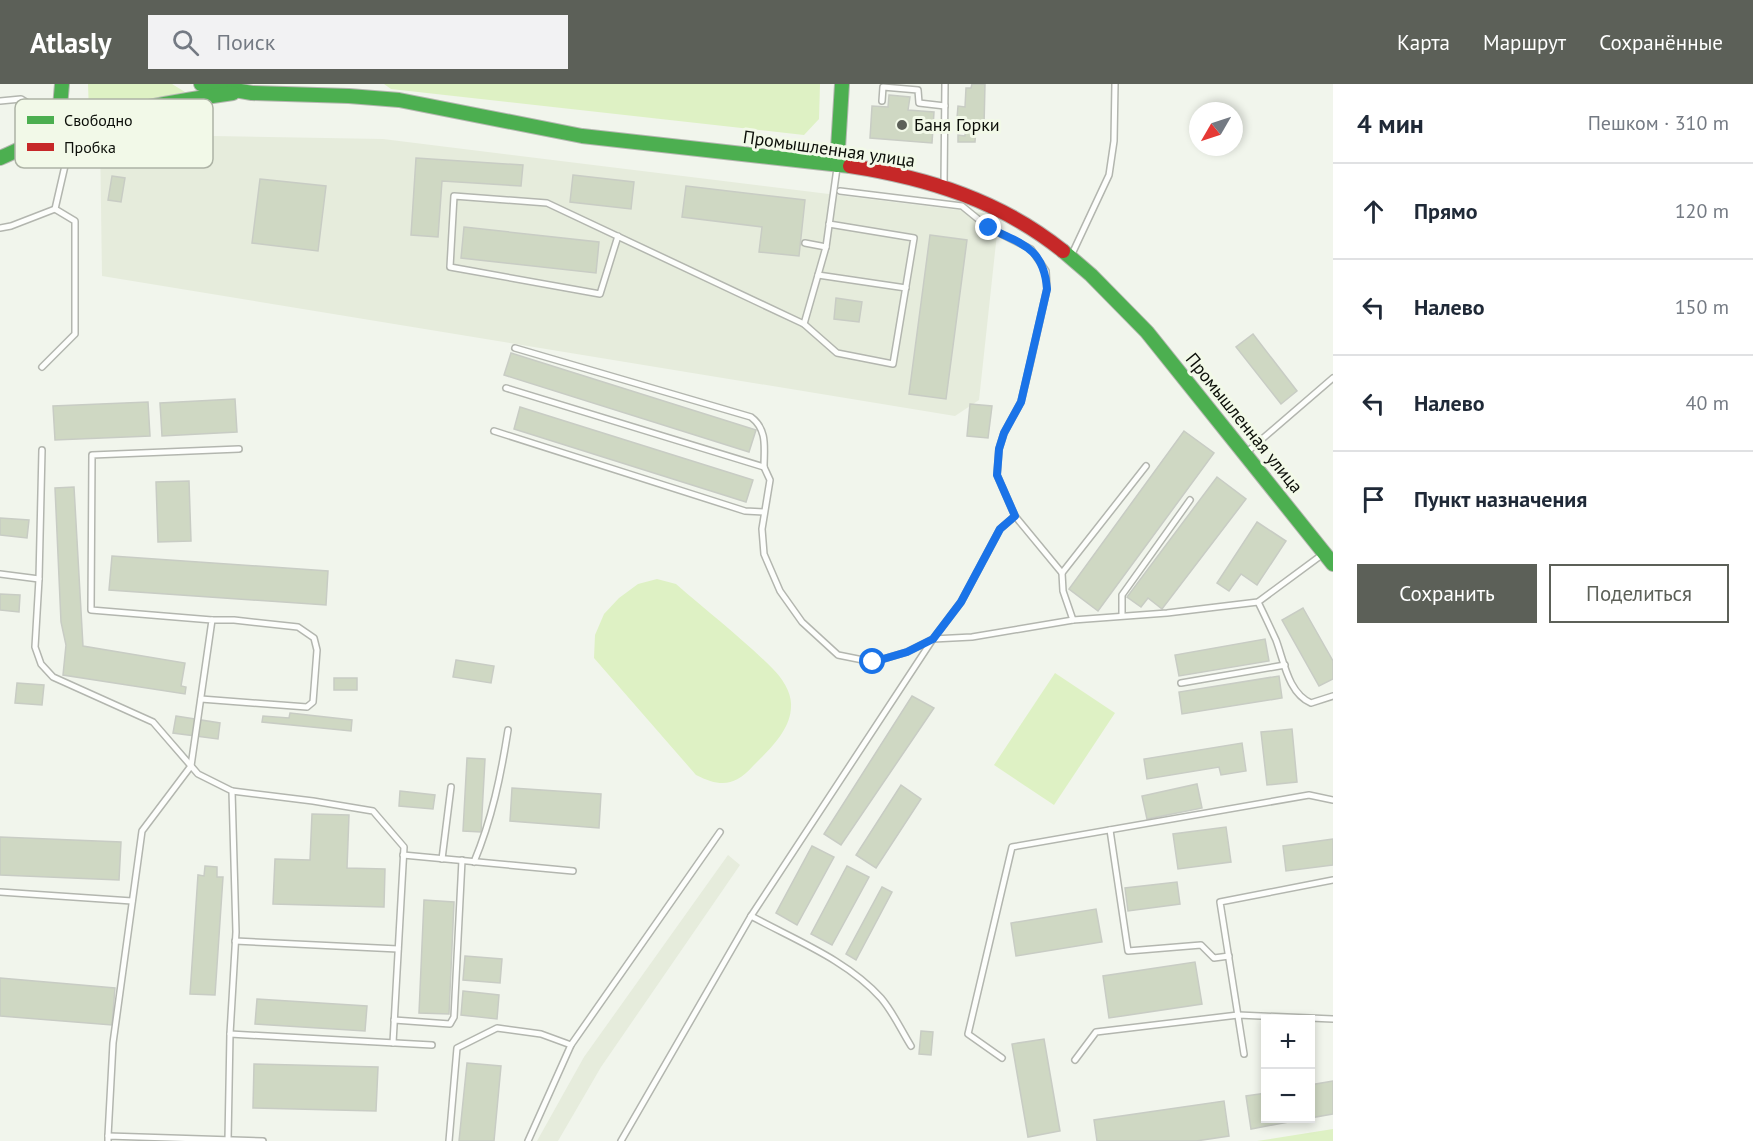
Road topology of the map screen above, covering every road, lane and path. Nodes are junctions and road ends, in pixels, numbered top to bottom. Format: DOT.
graph roads {
  1 [pos="62,84"];
  2 [pos="201,84"];
  3 [pos="842,84"];
  4 [pos="945,84"];
  5 [pos="1116,84"];
  6 [pos="236,92"];
  7 [pos="61,99"];
  8 [pos="194,99"];
  9 [pos="15,100"];
  10 [pos="0,101"];
  11 [pos="882,101"];
  12 [pos="945,106"];
  13 [pos="15,151"];
  14 [pos="0,158"];
  15 [pos="837,165"];
  16 [pos="64,168"];
  17 [pos="944,186"];
  18 [pos="840,191"];
  19 [pos="55,209"];
  20 [pos="829,224"];
  21 [pos="0,228"];
  22 [pos="618,236"];
  23 [pos="805,243"];
  24 [pos="826,247"];
  25 [pos="1071,258"];
  26 [pos="818,275"];
  27 [pos="906,288"];
  28 [pos="804,324"];
  29 [pos="515,348"];
  30 [pos="42,367"];
  31 [pos="1333,378"];
  32 [pos="506,388"];
  33 [pos="494,431"];
  34 [pos="239,449"];
  35 [pos="42,450"];
  36 [pos="1245,453"];
  37 [pos="1146,466"];
  38 [pos="764,467"];
  39 [pos="1190,500"];
  40 [pos="764,512"];
  41 [pos="1015,516"];
  42 [pos="1329,558"];
  43 [pos="1062,573"];
  44 [pos="0,574"];
  45 [pos="39,579"];
  46 [pos="1258,602"];
  47 [pos="1122,615"];
  48 [pos="213,620"];
  49 [pos="1072,620"];
  50 [pos="933,639"];
  51 [pos="1285,665"];
  52 [pos="1181,683"];
  53 [pos="1333,696"];
  54 [pos="201,699"];
  55 [pos="507,730"];
  56 [pos="191,766"];
  57 [pos="451,787"];
  58 [pos="232,791"];
  59 [pos="1333,800"];
  60 [pos="1110,830"];
  61 [pos="720,832"];
  62 [pos="403,855"];
  63 [pos="442,859"];
  64 [pos="462,860"];
  65 [pos="474,861"];
  66 [pos="573,871"];
  67 [pos="1333,880"];
  68 [pos="0,892"];
  69 [pos="132,901"];
  70 [pos="751,916"];
  71 [pos="235,941"];
  72 [pos="398,949"];
  73 [pos="1229,956"];
  74 [pos="1238,1015"];
  75 [pos="1333,1019"];
  76 [pos="394,1020"];
  77 [pos="230,1034"];
  78 [pos="393,1043"];
  79 [pos="432,1045"];
  80 [pos="571,1045"];
  81 [pos="910,1046"];
  82 [pos="1244,1054"];
  83 [pos="1002,1058"];
  84 [pos="1076,1060"];
  85 [pos="108,1138"];
  86 [pos="228,1140"];
  87 [pos="263,1141"];
  88 [pos="449,1141"];
  89 [pos="528,1141"];
  90 [pos="621,1141"];
  1 -- 7 [label="main road"];
  2 -- 6 [label="main road"];
  3 -- 15 [label="main road"];
  4 -- 12 [label="lane"];
  5 -- 25 [label="lane"];
  6 -- 8 [label="main road"];
  6 -- 15 [label="main road, Промышленная улица"];
  9 -- 10 [label="lane"];
  11 -- 12 [label="lane"];
  12 -- 17 [label="lane"];
  13 -- 14 [label="main road"];
  15 -- 17 [label="main road, Промышленная улица"];
  15 -- 20 [label="lane"];
  16 -- 19 [label="lane"];
  17 -- 25 [label="main road, Промышленная улица"];
  18 -- 41 [label="lane"];
  19 -- 21 [label="lane"];
  19 -- 30 [label="lane"];
  20 -- 24 [label="lane"];
  20 -- 27 [label="lane"];
  22 -- 22 [label="lane"];
  22 -- 28 [label="lane"];
  23 -- 24 [label="lane"];
  24 -- 26 [label="lane"];
  25 -- 36 [label="main road, Промышленная улица"];
  26 -- 27 [label="lane"];
  26 -- 28 [label="lane"];
  27 -- 28 [label="lane"];
  29 -- 38 [label="lane"];
  31 -- 36 [label="lane"];
  32 -- 38 [label="lane"];
  33 -- 40 [label="lane"];
  34 -- 48 [label="lane"];
  35 -- 45 [label="lane"];
  36 -- 42 [label="main road, Промышленная улица"];
  37 -- 43 [label="lane"];
  38 -- 40 [label="lane"];
  39 -- 47 [label="lane"];
  40 -- 50 [label="lane"];
  41 -- 43 [label="lane"];
  41 -- 50 [label="lane"];
  42 -- 46 [label="lane"];
  43 -- 49 [label="lane"];
  44 -- 45 [label="lane"];
  45 -- 56 [label="lane"];
  46 -- 47 [label="lane"];
  46 -- 51 [label="lane"];
  47 -- 49 [label="lane"];
  48 -- 54 [label="lane"];
  48 -- 54 [label="lane"];
  49 -- 50 [label="lane"];
  50 -- 70 [label="lane"];
  51 -- 52 [label="lane"];
  51 -- 53 [label="lane"];
  54 -- 56 [label="lane"];
  55 -- 65 [label="lane"];
  56 -- 58 [label="lane"];
  56 -- 69 [label="lane"];
  57 -- 63 [label="lane"];
  58 -- 62 [label="lane"];
  58 -- 71 [label="lane"];
  59 -- 60 [label="lane"];
  60 -- 73 [label="lane"];
  60 -- 83 [label="lane"];
  61 -- 80 [label="lane"];
  62 -- 63 [label="lane"];
  62 -- 72 [label="lane"];
  63 -- 64 [label="lane"];
  64 -- 65 [label="lane"];
  64 -- 76 [label="lane"];
  65 -- 66 [label="lane"];
  67 -- 73 [label="lane"];
  68 -- 69 [label="lane"];
  69 -- 85 [label="lane"];
  70 -- 81 [label="lane"];
  70 -- 90 [label="lane"];
  71 -- 72 [label="lane"];
  71 -- 77 [label="lane"];
  72 -- 76 [label="lane"];
  73 -- 74 [label="lane"];
  74 -- 75 [label="lane"];
  74 -- 82 [label="lane"];
  74 -- 84 [label="lane"];
  76 -- 78 [label="lane"];
  77 -- 78 [label="lane"];
  77 -- 86 [label="lane"];
  78 -- 79 [label="lane"];
  80 -- 88 [label="lane"];
  80 -- 89 [label="lane"];
  85 -- 86 [label="lane"];
  86 -- 87 [label="lane"];
}
